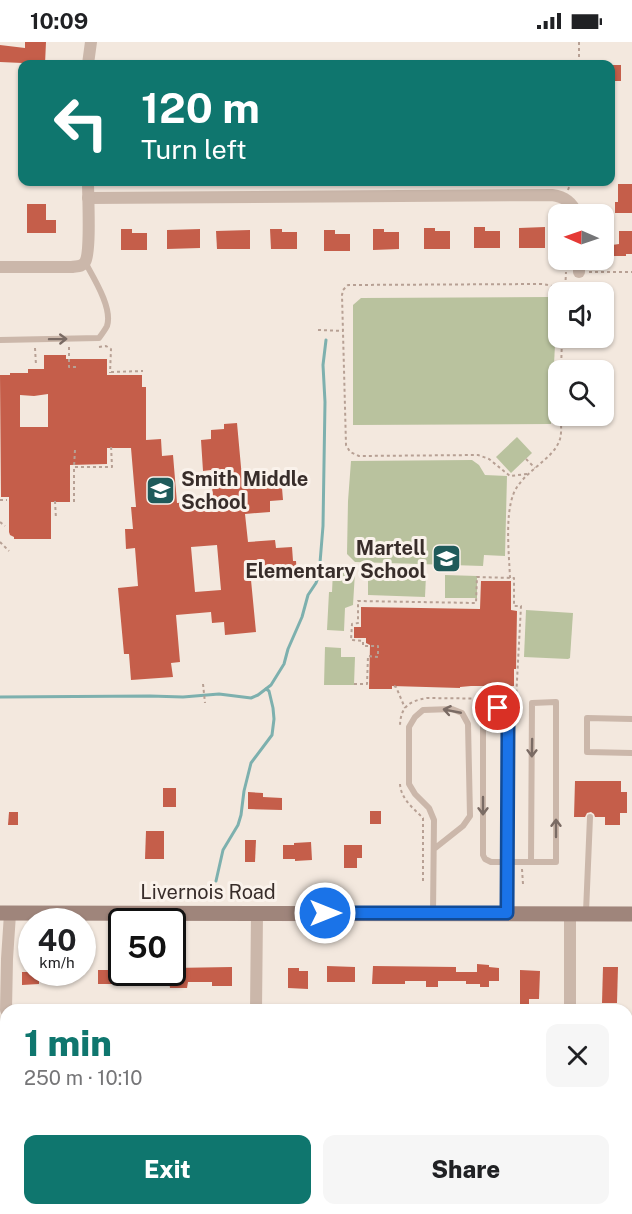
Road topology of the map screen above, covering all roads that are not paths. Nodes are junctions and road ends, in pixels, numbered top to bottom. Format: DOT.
graph roads {
  1 [pos="91,42"];
  2 [pos="89,60"];
  3 [pos="88,186"];
  4 [pos="88,198"];
  5 [pos="572,204"];
  6 [pos="85,262"];
  7 [pos="0,267"];
  8 [pos="0,340"];
  9 [pos="632,719"];
  10 [pos="632,753"];
  11 [pos="590,817"];
  12 [pos="435,849"];
  13 [pos="508,862"];
  14 [pos="531,862"];
  15 [pos="257,913"];
  16 [pos="434,913"];
  17 [pos="507,913"];
  18 [pos="5,914"];
  19 [pos="570,914"];
  20 [pos="586,914"];
  21 [pos="632,914"];
  22 [pos="6,1004"];
  23 [pos="256,1004"];
  24 [pos="570,1004"];
  1 -- 2 [label="street"];
  3 -- 4 [label="street"];
  4 -- 5 [label="street"];
  4 -- 6 [label="street"];
  6 -- 7 [label="street"];
  8 -- 6 [label="lane, one-way"];
  9 -- 10 [label="lane"];
  11 -- 20 [label="lane"];
  12 -- 12 [label="lane, one-way"];
  12 -- 16 [label="lane"];
  13 -- 13 [label="lane, one-way"];
  13 -- 14 [label="lane"];
  13 -- 17 [label="lane"];
  14 -- 14 [label="lane, one-way"];
  15 -- 16 [label="main road, Livernois Road"];
  15 -- 18 [label="main road, Livernois Road"];
  15 -- 23 [label="street"];
  16 -- 17 [label="main road, Livernois Road"];
  17 -- 19 [label="main road, Livernois Road"];
  18 -- 22 [label="street"];
  19 -- 20 [label="main road, Livernois Road"];
  19 -- 24 [label="street"];
  20 -- 21 [label="main road, Livernois Road"];
}
